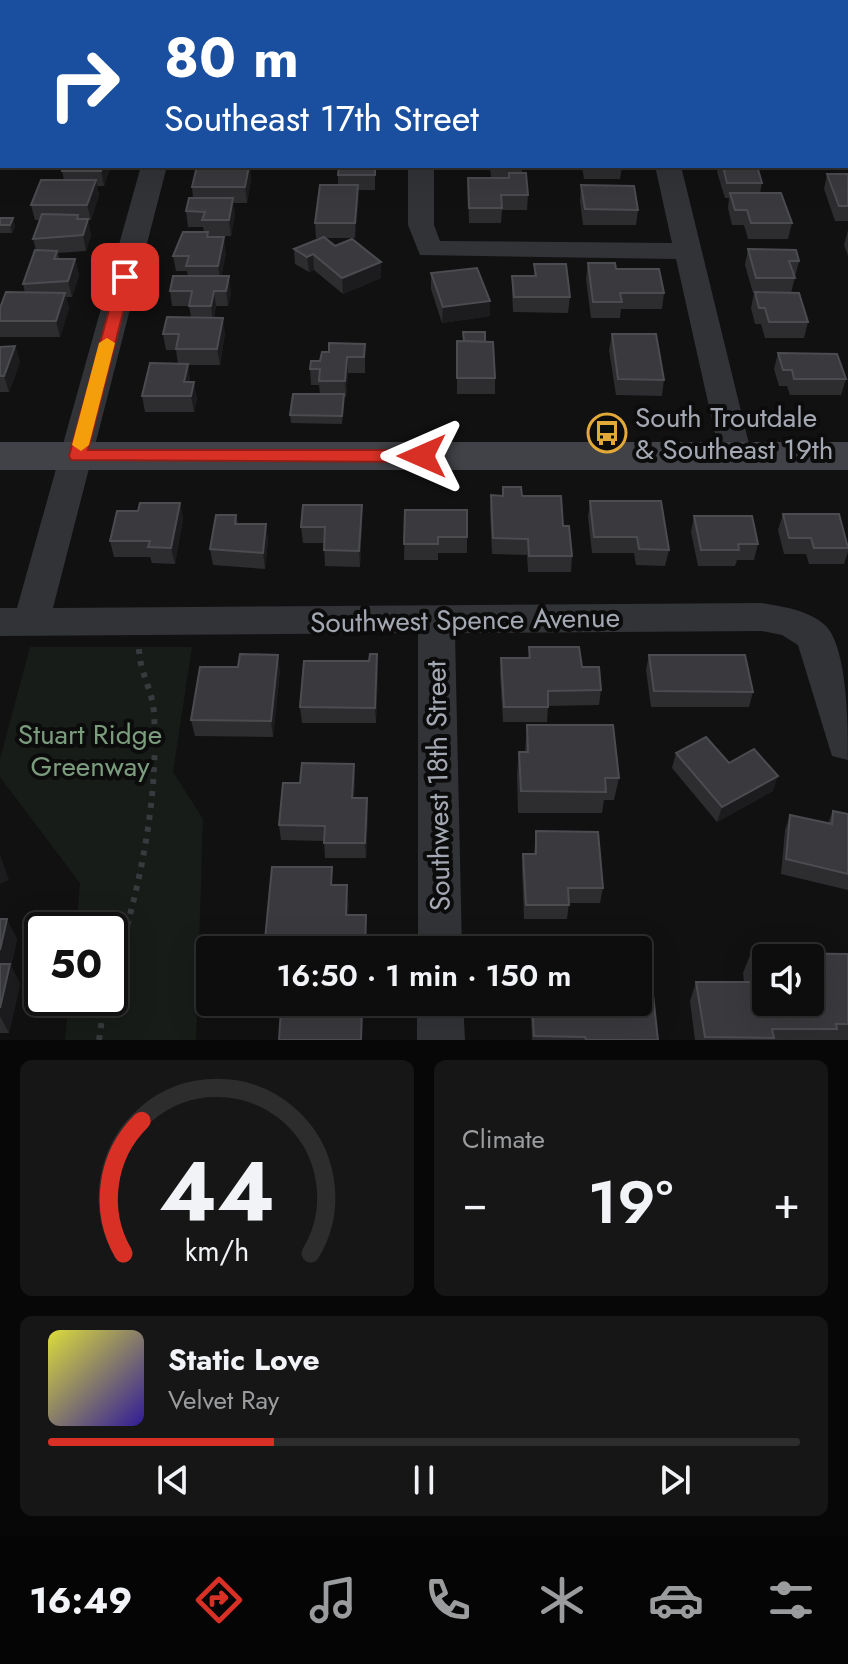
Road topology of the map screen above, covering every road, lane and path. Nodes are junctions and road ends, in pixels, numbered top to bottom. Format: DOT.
graph roads {
  1 [pos="153,168"];
  2 [pos="421,168"];
  3 [pos="668,168"];
  4 [pos="689,251"];
  5 [pos="0,456"];
  6 [pos="78,456"];
  7 [pos="736,456"];
  8 [pos="848,456"];
  9 [pos="16,622"];
  10 [pos="436,622"];
  11 [pos="140,643"];
  12 [pos="846,744"];
  13 [pos="128,928"];
  14 [pos="440,936"];
  15 [pos="102,1016"];
  16 [pos="440,1016"];
  17 [pos="99,1040"];
  18 [pos="441,1040"];
  1 -- 6 [label="street"];
  2 -- 4 [label="street"];
  3 -- 4 [label="street"];
  4 -- 7 [label="street"];
  5 -- 6 [label="main road"];
  6 -- 7 [label="main road"];
  6 -- 9 [label="street"];
  7 -- 8 [label="main road"];
  9 -- 10 [label="street, Southwest Spence Avenue"];
  10 -- 12 [label="street, Southwest Spence Avenue"];
  10 -- 14 [label="street, Southwest 18th Street"];
  11 -- 13 [label="path"];
  15 -- 17 [label="path"];
  16 -- 18 [label="street"];
}
